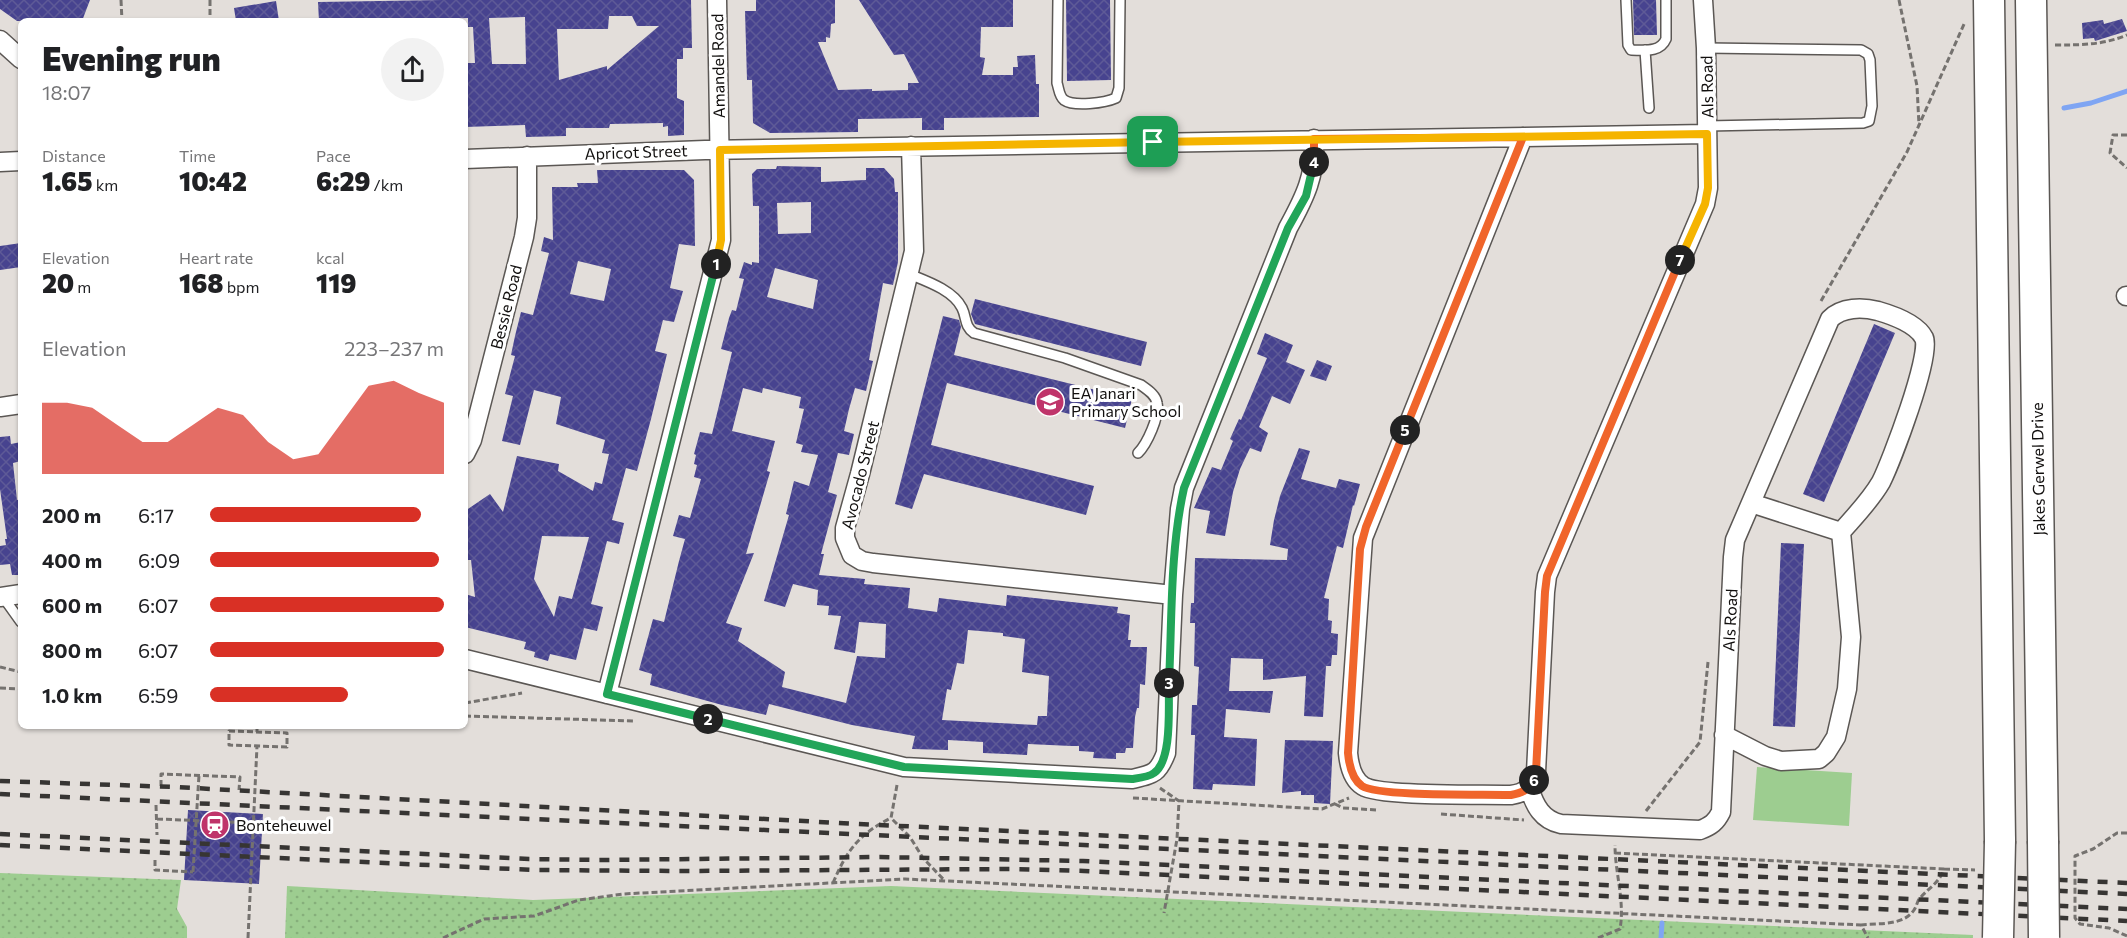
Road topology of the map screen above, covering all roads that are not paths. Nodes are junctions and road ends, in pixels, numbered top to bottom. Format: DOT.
graph roads {
  1 [pos="717,0"];
  2 [pos="1058,0"];
  3 [pos="1120,0"];
  4 [pos="1626,0"];
  5 [pos="1666,0"];
  6 [pos="1703,0"];
  7 [pos="1989,0"];
  8 [pos="2031,0"];
  9 [pos="0,40"];
  10 [pos="1706,48"];
  11 [pos="1645,50"];
  12 [pos="18,55"];
  13 [pos="1649,108"];
  14 [pos="1707,130"];
  15 [pos="1523,137"];
  16 [pos="1314,139"];
  17 [pos="911,146"];
  18 [pos="720,150"];
  19 [pos="527,156"];
  20 [pos="468,159"];
  21 [pos="18,161"];
  22 [pos="0,162"];
  23 [pos="909,274"];
  24 [pos="18,404"];
  25 [pos="0,407"];
  26 [pos="468,448"];
  27 [pos="1138,453"];
  28 [pos="1751,503"];
  29 [pos="1841,532"];
  30 [pos="1173,595"];
  31 [pos="8,596"];
  32 [pos="18,616"];
  33 [pos="468,660"];
  34 [pos="607,694"];
  35 [pos="1724,735"];
  36 [pos="1529,788"];
  37 [pos="1998,938"];
  38 [pos="2044,938"];
  1 -- 18 [label="street, Amandel Road"];
  2 -- 3 [label="lane"];
  4 -- 11 [label="lane"];
  5 -- 11 [label="lane"];
  6 -- 10 [label="street, Als Road"];
  7 -- 37 [label="highway, bridge"];
  8 -- 38 [label="highway, Jakes Gerwel Drive, bridge"];
  9 -- 12 [label="street"];
  10 -- 14 [label="street, Als Road"];
  10 -- 14 [label="lane"];
  11 -- 13 [label="lane"];
  14 -- 15 [label="street, Apricot Street"];
  14 -- 36 [label="street, Als Road"];
  15 -- 16 [label="street, Apricot Street"];
  15 -- 36 [label="street"];
  16 -- 17 [label="street, Apricot Street"];
  16 -- 30 [label="street"];
  17 -- 18 [label="street, Apricot Street"];
  17 -- 23 [label="street, Avocado Street"];
  18 -- 19 [label="street, Apricot Street"];
  18 -- 34 [label="street, Amandel Road"];
  19 -- 20 [label="street, Apricot Street"];
  19 -- 26 [label="street, Bessie Road"];
  21 -- 22 [label="street"];
  23 -- 27 [label="lane"];
  23 -- 30 [label="street, Avocado Street"];
  24 -- 25 [label="street"];
  28 -- 29 [label="street"];
  28 -- 29 [label="street, Als Road"];
  28 -- 35 [label="street, Als Road"];
  29 -- 35 [label="street"];
  30 -- 34 [label="street"];
  31 -- 32 [label="lane"];
  33 -- 34 [label="street"];
  35 -- 36 [label="street, Als Road"];
}
